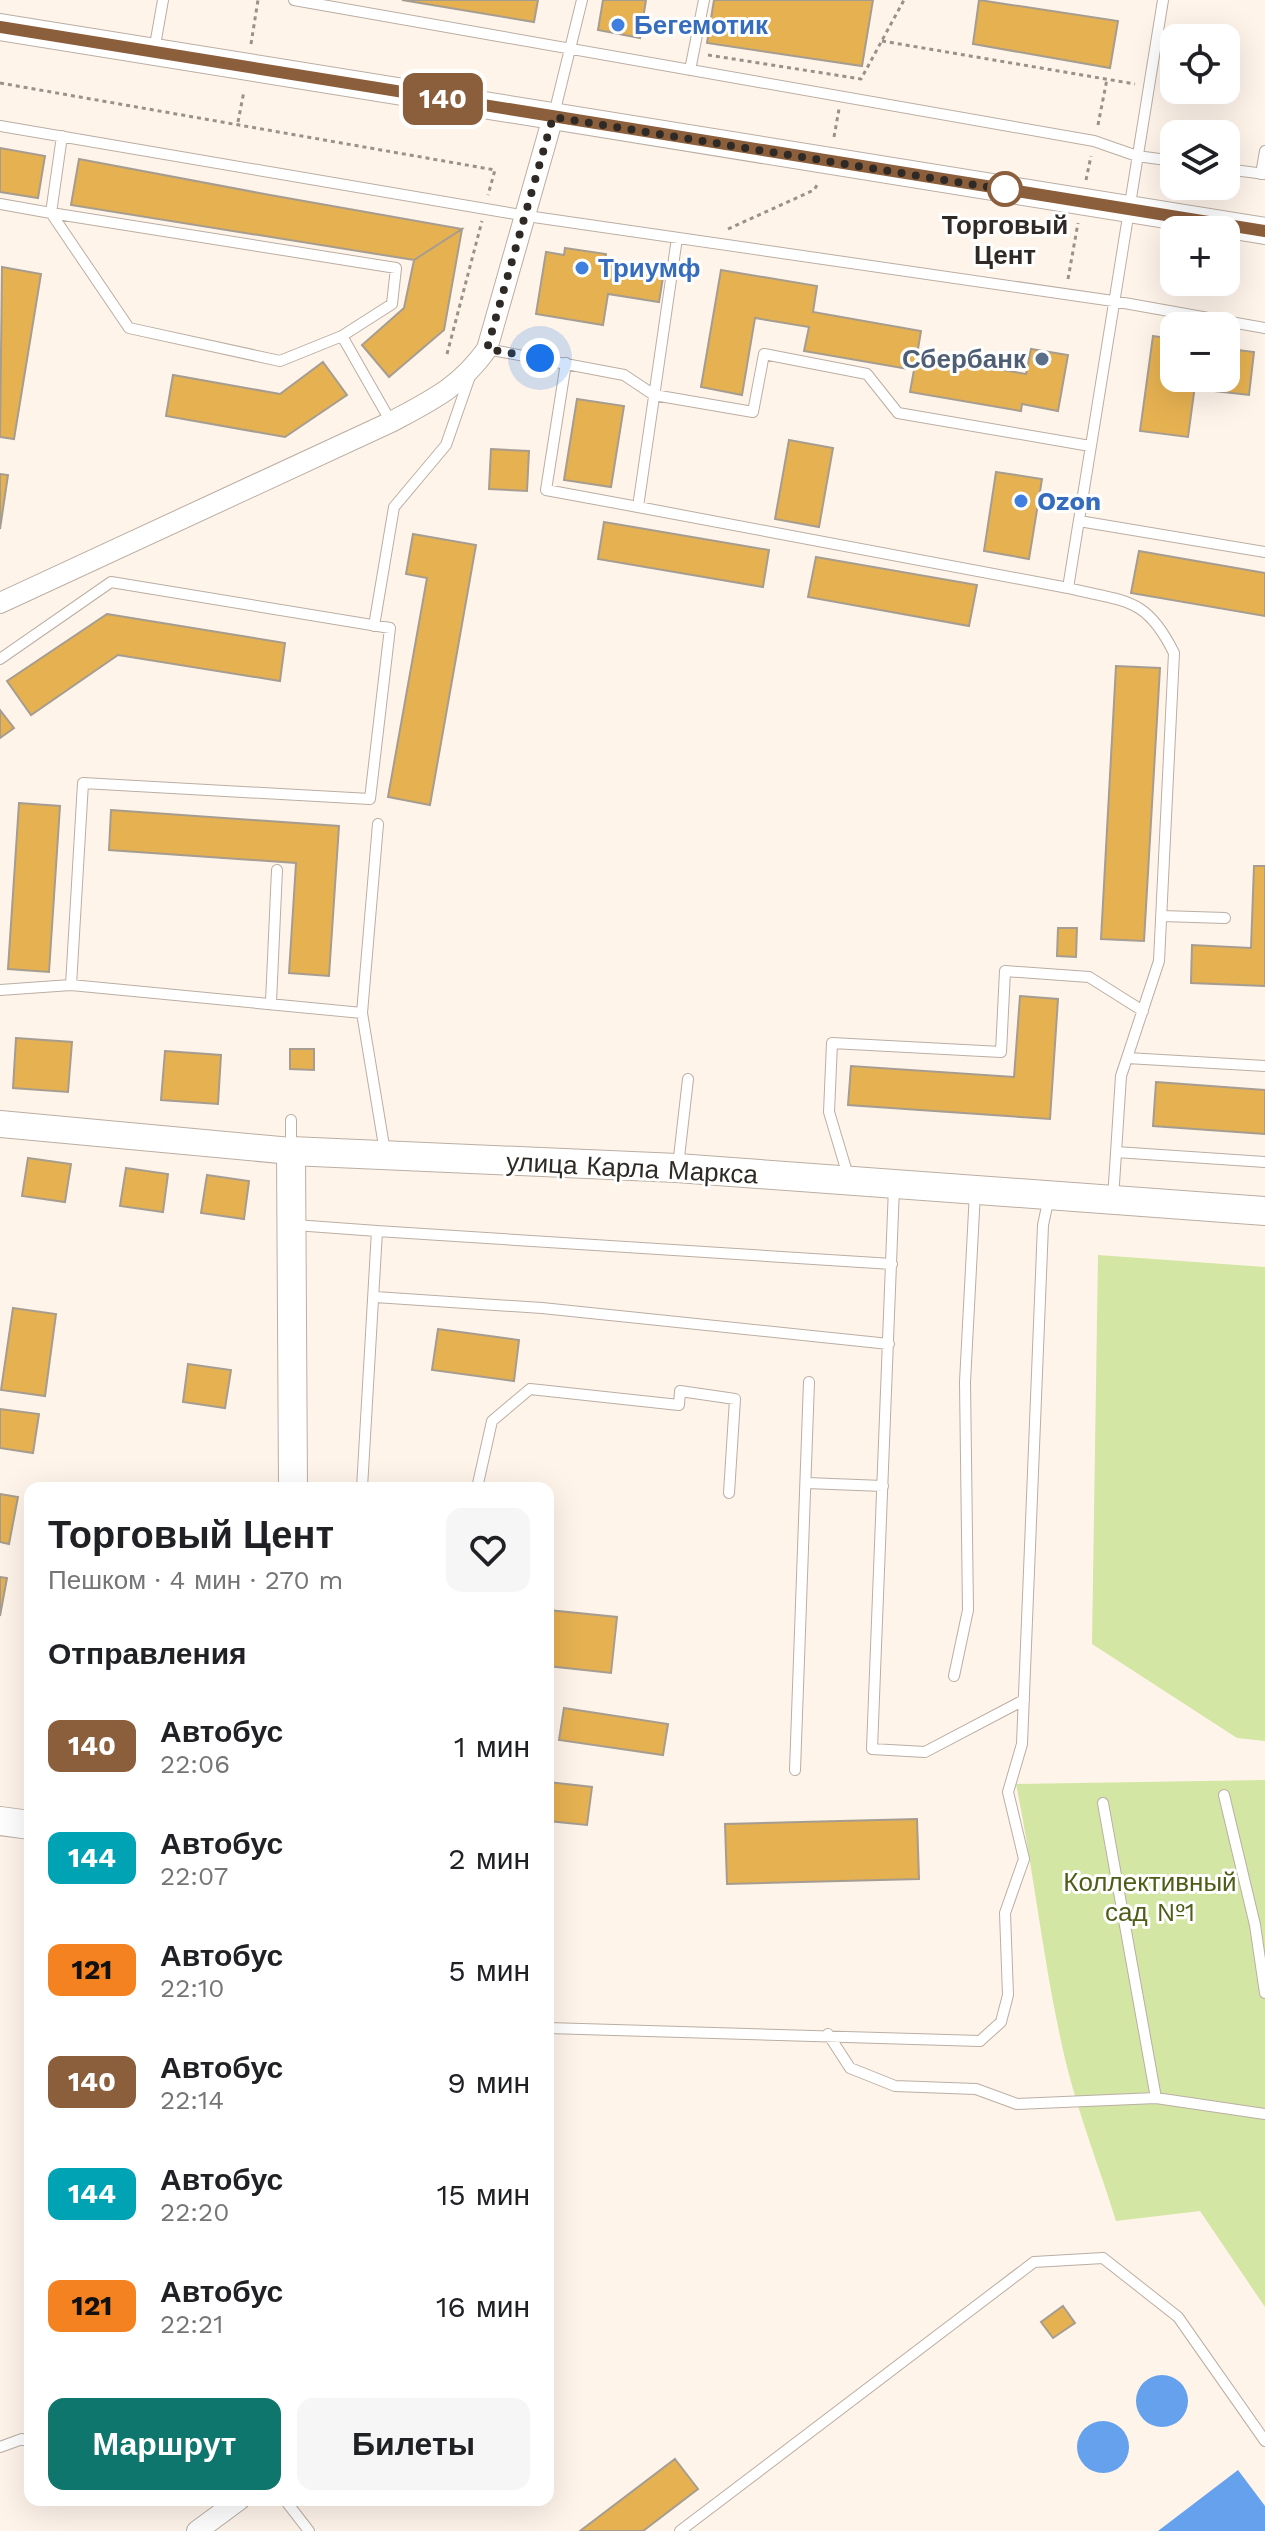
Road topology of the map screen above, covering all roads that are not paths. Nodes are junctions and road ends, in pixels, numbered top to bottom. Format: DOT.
graph roads {
  1 [pos="163,0"];
  2 [pos="294,0"];
  3 [pos="582,0"];
  4 [pos="704,0"];
  5 [pos="1163,0"];
  6 [pos="0,27"];
  7 [pos="571,51"];
  8 [pos="154,53"];
  9 [pos="690,70"];
  10 [pos="553,117"];
  11 [pos="0,126"];
  12 [pos="62,136"];
  13 [pos="1265,151"];
  14 [pos="1137,156"];
  15 [pos="1160,159"];
  16 [pos="1240,171"];
  17 [pos="1263,174"];
  18 [pos="0,204"];
  19 [pos="1129,210"];
  20 [pos="51,213"];
  21 [pos="527,216"];
  22 [pos="1265,231"];
  23 [pos="677,238"];
  24 [pos="1113,301"];
  25 [pos="1265,328"];
  26 [pos="342,336"];
  27 [pos="487,349"];
  28 [pos="566,363"];
  29 [pos="471,372"];
  30 [pos="654,395"];
  31 [pos="391,422"];
  32 [pos="1090,446"];
  33 [pos="638,507"];
  34 [pos="1079,521"];
  35 [pos="1265,552"];
  36 [pos="1068,588"];
  37 [pos="0,603"];
  38 [pos="374,626"];
  39 [pos="0,659"];
  40 [pos="378,824"];
  41 [pos="277,870"];
  42 [pos="1162,916"];
  43 [pos="1225,918"];
  44 [pos="71,985"];
  45 [pos="0,990"];
  46 [pos="271,1002"];
  47 [pos="1143,1011"];
  48 [pos="362,1013"];
  49 [pos="1127,1058"];
  50 [pos="1265,1066"];
  51 [pos="688,1079"];
  52 [pos="291,1120"];
  53 [pos="0,1124"];
  54 [pos="291,1151"];
  55 [pos="1116,1152"];
  56 [pos="385,1154"];
  57 [pos="1265,1162"];
  58 [pos="677,1168"];
  59 [pos="850,1181"];
  60 [pos="894,1185"];
  61 [pos="976,1190"];
  62 [pos="1049,1196"];
  63 [pos="1113,1200"];
  64 [pos="1265,1211"];
  65 [pos="291,1225"];
  66 [pos="377,1231"];
  67 [pos="892,1264"];
  68 [pos="375,1297"];
  69 [pos="889,1344"];
  70 [pos="809,1382"];
  71 [pos="293,1482"];
  72 [pos="362,1482"];
  73 [pos="478,1482"];
  74 [pos="807,1483"];
  75 [pos="883,1486"];
  76 [pos="729,1493"];
  77 [pos="954,1676"];
  78 [pos="1024,1700"];
  79 [pos="795,1770"];
  80 [pos="1224,1795"];
  81 [pos="1103,1803"];
  82 [pos="0,1821"];
  83 [pos="24,1824"];
  84 [pos="1265,1993"];
  85 [pos="554,2028"];
  86 [pos="828,2034"];
  87 [pos="1156,2098"];
  88 [pos="1265,2114"];
  89 [pos="24,2440"];
  90 [pos="1265,2441"];
  91 [pos="0,2447"];
  92 [pos="231,2506"];
  93 [pos="290,2506"];
  94 [pos="197,2531"];
  95 [pos="309,2531"];
  96 [pos="680,2531"];
  1 -- 8 [label="lane"];
  2 -- 7 [label="lane"];
  3 -- 7 [label="lane"];
  4 -- 9 [label="lane"];
  5 -- 14 [label="lane"];
  6 -- 8 [label="street"];
  7 -- 9 [label="lane"];
  7 -- 10 [label="lane"];
  8 -- 10 [label="street"];
  9 -- 14 [label="lane"];
  10 -- 19 [label="street"];
  10 -- 21 [label="street"];
  11 -- 12 [label="lane"];
  12 -- 20 [label="lane"];
  12 -- 21 [label="lane"];
  13 -- 17 [label="lane"];
  14 -- 15 [label="lane"];
  14 -- 19 [label="lane"];
  16 -- 17 [label="lane"];
  18 -- 20 [label="lane"];
  19 -- 22 [label="street"];
  19 -- 24 [label="lane"];
  20 -- 26 [label="lane"];
  20 -- 26 [label="lane"];
  21 -- 23 [label="lane"];
  21 -- 27 [label="street"];
  23 -- 24 [label="lane"];
  23 -- 30 [label="lane"];
  24 -- 25 [label="lane"];
  24 -- 32 [label="lane"];
  26 -- 31 [label="lane"];
  27 -- 28 [label="lane"];
  27 -- 29 [label="street"];
  28 -- 30 [label="lane"];
  28 -- 33 [label="lane"];
  29 -- 31 [label="street"];
  29 -- 38 [label="lane"];
  30 -- 32 [label="lane"];
  30 -- 33 [label="lane"];
  31 -- 37 [label="street"];
  32 -- 34 [label="lane"];
  33 -- 36 [label="lane"];
  34 -- 35 [label="lane"];
  34 -- 36 [label="lane"];
  36 -- 42 [label="lane"];
  38 -- 39 [label="lane"];
  38 -- 44 [label="lane"];
  40 -- 48 [label="lane"];
  41 -- 46 [label="lane"];
  42 -- 43 [label="lane"];
  42 -- 47 [label="lane"];
  44 -- 45 [label="lane"];
  44 -- 46 [label="lane"];
  46 -- 48 [label="lane"];
  47 -- 49 [label="lane"];
  47 -- 59 [label="lane"];
  48 -- 56 [label="lane"];
  49 -- 50 [label="lane"];
  49 -- 55 [label="lane"];
  51 -- 58 [label="lane"];
  52 -- 54 [label="lane"];
  53 -- 54 [label="street, улица Карла Маркса"];
  54 -- 56 [label="main road, улица Карла Маркса"];
  54 -- 65 [label="main road"];
  55 -- 57 [label="lane"];
  55 -- 63 [label="lane"];
  56 -- 58 [label="main road, улица Карла Маркса"];
  58 -- 59 [label="main road, улица Карла Маркса"];
  59 -- 60 [label="main road, улица Карла Маркса"];
  60 -- 61 [label="main road, улица Карла Маркса"];
  60 -- 67 [label="lane"];
  61 -- 62 [label="main road, улица Карла Маркса"];
  61 -- 77 [label="lane"];
  62 -- 63 [label="main road, улица Карла Маркса"];
  62 -- 78 [label="lane"];
  63 -- 64 [label="main road, улица Карла Маркса"];
  65 -- 66 [label="lane"];
  65 -- 71 [label="main road"];
  66 -- 67 [label="lane"];
  66 -- 68 [label="lane"];
  67 -- 69 [label="lane"];
  68 -- 69 [label="lane"];
  68 -- 72 [label="lane"];
  69 -- 75 [label="lane"];
  70 -- 74 [label="lane"];
  73 -- 76 [label="lane"];
  74 -- 75 [label="lane"];
  74 -- 79 [label="lane"];
  75 -- 78 [label="lane"];
  78 -- 86 [label="lane"];
  80 -- 84 [label="lane"];
  81 -- 87 [label="lane"];
  82 -- 83 [label="main road"];
  85 -- 86 [label="lane"];
  86 -- 87 [label="lane"];
  87 -- 88 [label="lane"];
  89 -- 91 [label="lane"];
  90 -- 96 [label="lane"];
  92 -- 94 [label="street"];
  93 -- 95 [label="lane"];
}
